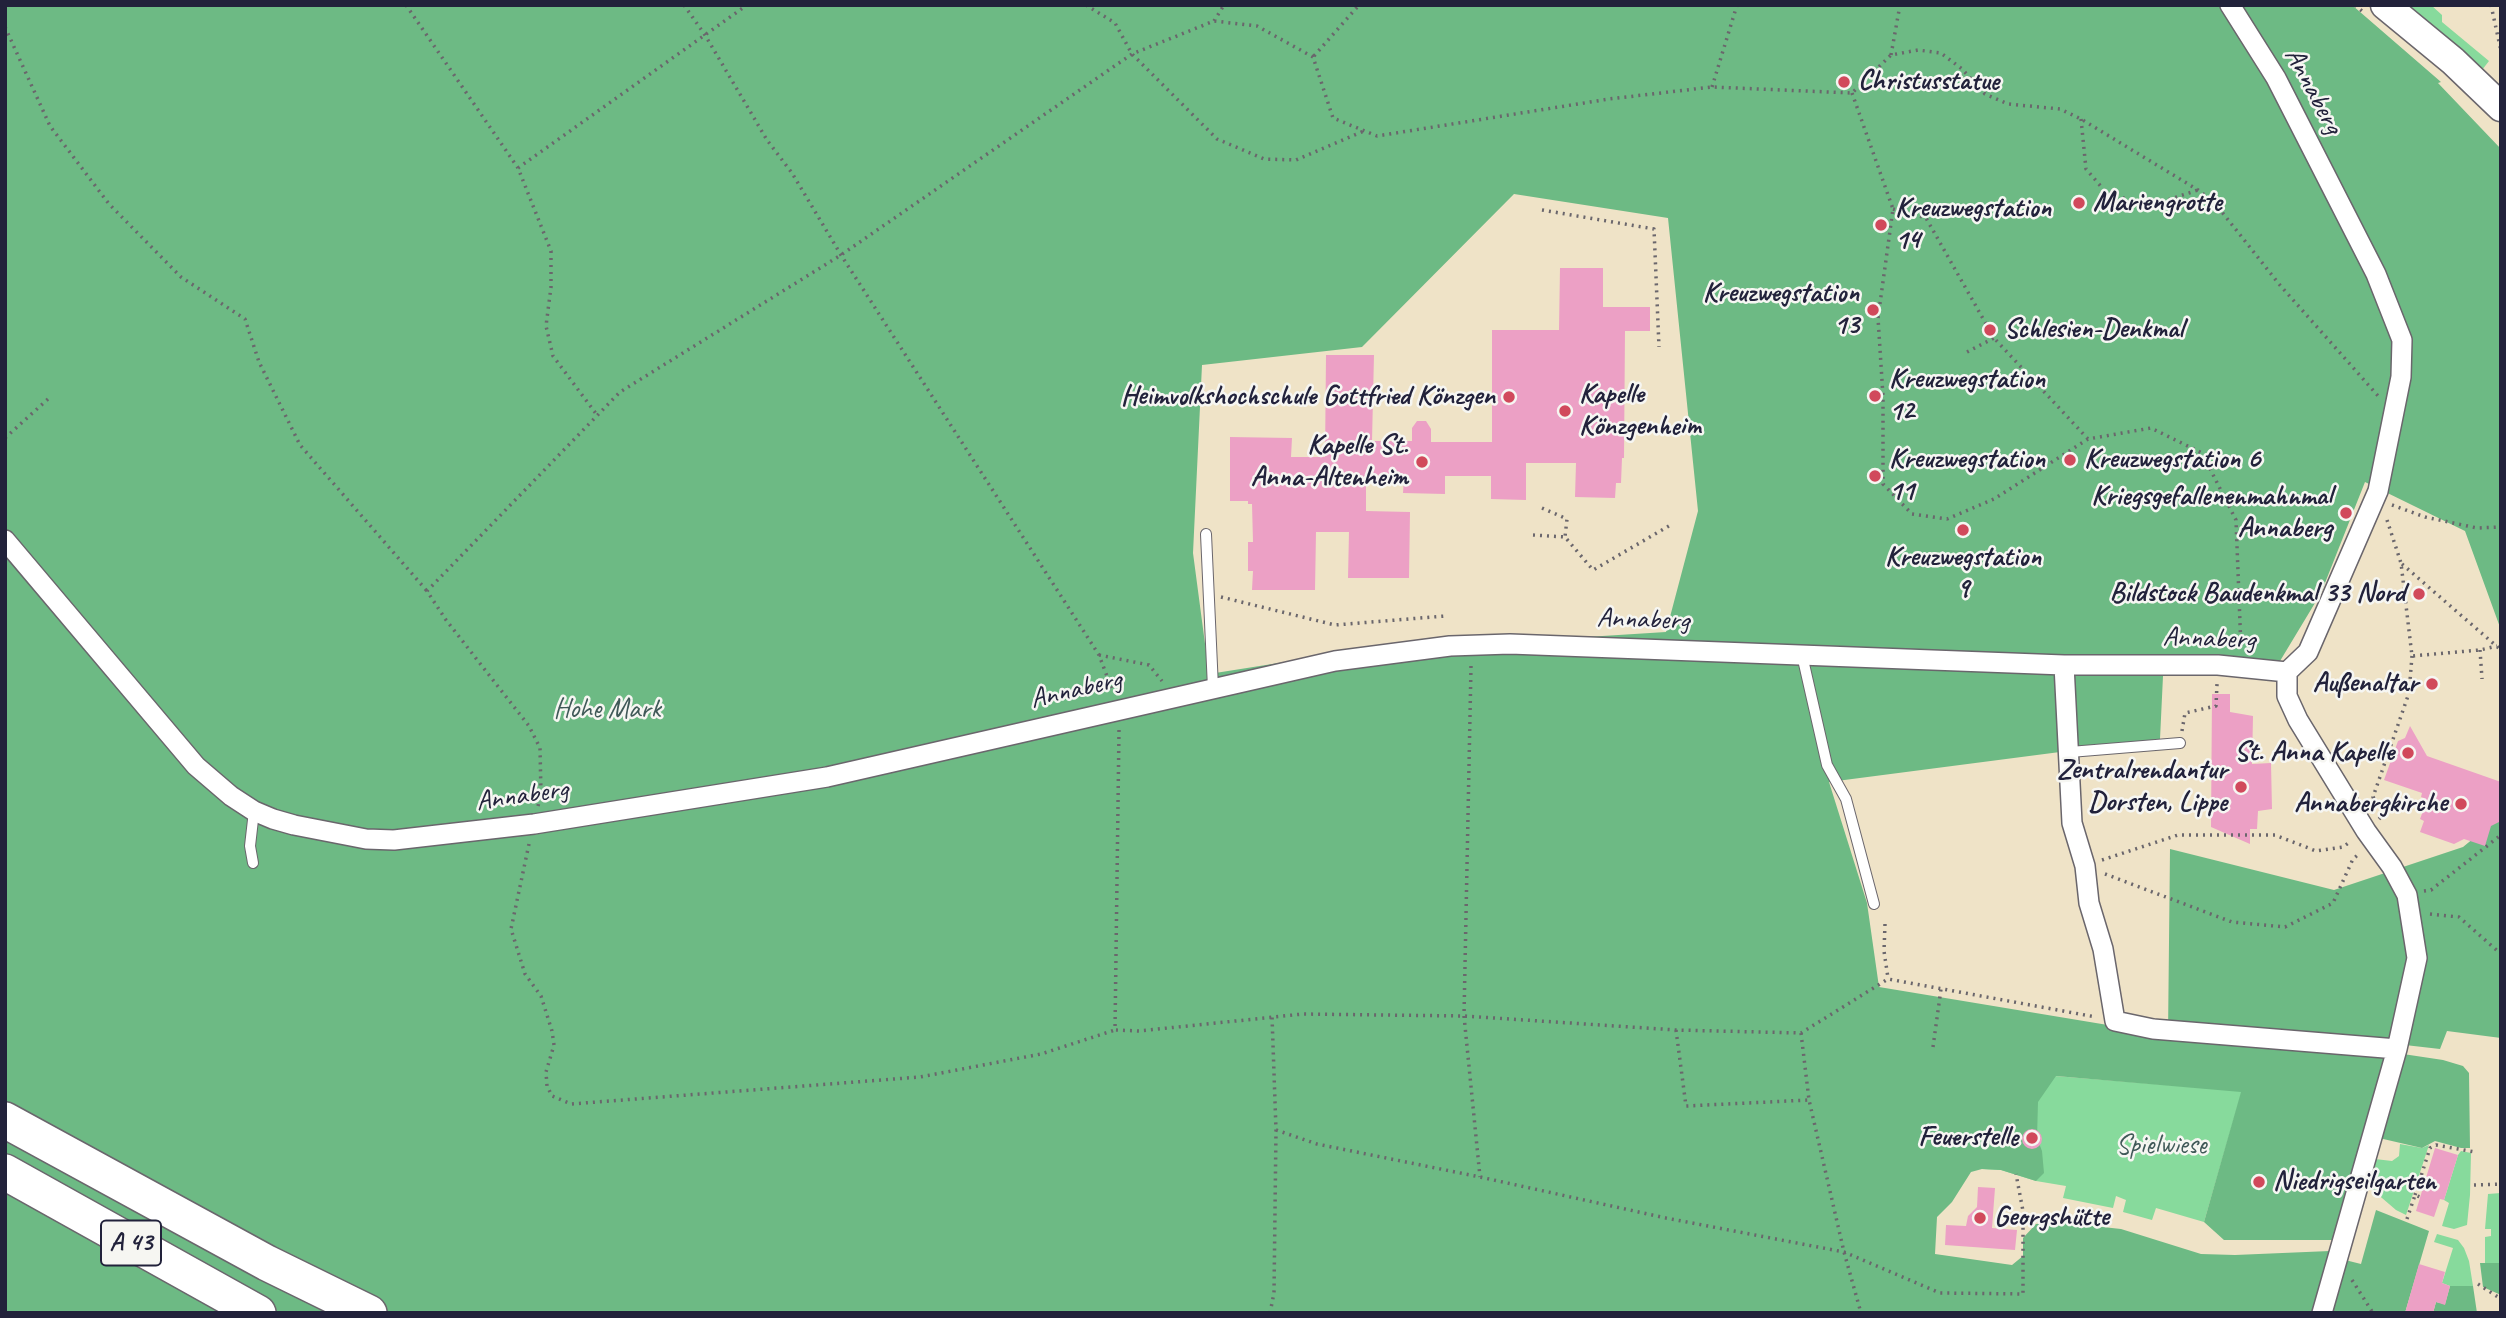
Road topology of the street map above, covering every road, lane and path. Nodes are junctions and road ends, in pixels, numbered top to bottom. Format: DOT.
graph roads {
  1 [pos="406,5"];
  2 [pos="684,5"];
  3 [pos="747,5"];
  4 [pos="1086,5"];
  5 [pos="1224,5"];
  6 [pos="1359,5"];
  7 [pos="1737,5"];
  8 [pos="1900,5"];
  9 [pos="2230,5"];
  10 [pos="2385,5"];
  11 [pos="2491,5"];
  12 [pos="1214,21"];
  13 [pos="5,27"];
  14 [pos="705,35"];
  15 [pos="2501,51"];
  16 [pos="1132,54"];
  17 [pos="1891,55"];
  18 [pos="1313,57"];
  19 [pos="1712,88"];
  20 [pos="1852,93"];
  21 [pos="2501,107"];
  22 [pos="2081,119"];
  23 [pos="1364,131"];
  24 [pos="518,168"];
  25 [pos="2198,190"];
  26 [pos="1542,209"];
  27 [pos="1893,209"];
  28 [pos="841,255"];
  29 [pos="1994,338"];
  30 [pos="1659,347"];
  31 [pos="1967,352"];
  32 [pos="48,399"];
  33 [pos="597,415"];
  34 [pos="2395,415"];
  35 [pos="5,438"];
  36 [pos="2088,439"];
  37 [pos="2379,496"];
  38 [pos="1542,508"];
  39 [pos="1669,526"];
  40 [pos="2501,527"];
  41 [pos="1206,534"];
  42 [pos="1533,535"];
  43 [pos="1565,537"];
  44 [pos="5,540"];
  45 [pos="2401,563"];
  46 [pos="427,591"];
  47 [pos="1209,594"];
  48 [pos="1445,616"];
  49 [pos="1450,646"];
  50 [pos="2497,646"];
  51 [pos="2480,650"];
  52 [pos="2501,650"];
  53 [pos="1802,654"];
  54 [pos="1099,655"];
  55 [pos="2412,656"];
  56 [pos="2064,664"];
  57 [pos="2218,665"];
  58 [pos="2240,667"];
  59 [pos="2287,671"];
  60 [pos="2482,679"];
  61 [pos="1213,688"];
  62 [pos="1176,698"];
  63 [pos="1120,709"];
  64 [pos="2180,743"];
  65 [pos="2070,752"];
  66 [pos="254,810"];
  67 [pos="534,824"];
  68 [pos="2501,835"];
  69 [pos="2370,836"];
  70 [pos="253,863"];
  71 [pos="2085,866"];
  72 [pos="2409,903"];
  73 [pos="1874,904"];
  74 [pos="1885,924"];
  75 [pos="2501,954"];
  76 [pos="1888,979"];
  77 [pos="1941,989"];
  78 [pos="1272,1016"];
  79 [pos="1464,1016"];
  80 [pos="2115,1021"];
  81 [pos="1115,1030"];
  82 [pos="1676,1030"];
  83 [pos="1801,1033"];
  84 [pos="1933,1047"];
  85 [pos="2396,1049"];
  86 [pos="1809,1100"];
  87 [pos="5,1106"];
  88 [pos="5,1119"];
  89 [pos="1276,1130"];
  90 [pos="2475,1152"];
  91 [pos="5,1172"];
  92 [pos="2016,1174"];
  93 [pos="1480,1177"];
  94 [pos="2501,1184"];
  95 [pos="2474,1185"];
  96 [pos="158,1202"];
  97 [pos="2407,1219"];
  98 [pos="1844,1252"];
  99 [pos="2335,1266"];
  100 [pos="2477,1284"];
  101 [pos="2501,1299"];
  102 [pos="258,1313"];
  103 [pos="369,1313"];
  104 [pos="1270,1313"];
  105 [pos="1861,1313"];
  106 [pos="2322,1313"];
  107 [pos="2373,1313"];
  1 -- 24 [label="path"];
  2 -- 14 [label="path"];
  3 -- 14 [label="path"];
  4 -- 16 [label="path"];
  5 -- 12 [label="path"];
  6 -- 18 [label="path"];
  7 -- 19 [label="path"];
  8 -- 17 [label="path"];
  9 -- 34 [label="street, Annaberg"];
  10 -- 21 [label="main road"];
  11 -- 15 [label="path"];
  12 -- 16 [label="path"];
  12 -- 18 [label="path"];
  13 -- 46 [label="path"];
  14 -- 24 [label="path"];
  14 -- 28 [label="path"];
  16 -- 23 [label="path"];
  16 -- 28 [label="path"];
  17 -- 20 [label="path"];
  17 -- 22 [label="path"];
  18 -- 23 [label="path"];
  19 -- 20 [label="path"];
  19 -- 23 [label="path"];
  20 -- 27 [label="path"];
  22 -- 25 [label="path"];
  22 -- 25 [label="path"];
  24 -- 33 [label="path"];
  25 -- 34 [label="path"];
  26 -- 30 [label="path"];
  27 -- 29 [label="path"];
  27 -- 36 [label="path"];
  28 -- 33 [label="path"];
  28 -- 54 [label="path"];
  29 -- 31 [label="path"];
  29 -- 36 [label="path"];
  32 -- 35 [label="path"];
  33 -- 46 [label="path"];
  34 -- 37 [label="street, Annaberg"];
  36 -- 58 [label="path"];
  37 -- 40 [label="path"];
  37 -- 45 [label="path"];
  37 -- 59 [label="street, Annaberg"];
  38 -- 43 [label="path"];
  39 -- 43 [label="path"];
  41 -- 47 [label="lane"];
  42 -- 43 [label="path"];
  44 -- 66 [label="street, Annaberg"];
  45 -- 50 [label="path"];
  45 -- 55 [label="path"];
  46 -- 67 [label="path"];
  47 -- 48 [label="path"];
  47 -- 61 [label="lane"];
  49 -- 53 [label="street, Annaberg"];
  49 -- 61 [label="street, Annaberg"];
  49 -- 79 [label="path"];
  50 -- 51 [label="path"];
  50 -- 52 [label="path"];
  51 -- 55 [label="path"];
  51 -- 60 [label="path"];
  53 -- 56 [label="street, Annaberg"];
  53 -- 73 [label="lane"];
  54 -- 62 [label="path"];
  54 -- 63 [label="path"];
  55 -- 69 [label="path"];
  56 -- 57 [label="street, Annaberg"];
  56 -- 65 [label="street"];
  57 -- 58 [label="street, Annaberg"];
  57 -- 64 [label="path"];
  58 -- 59 [label="street, Annaberg"];
  59 -- 69 [label="street, Annaberg"];
  61 -- 62 [label="street, Annaberg"];
  62 -- 63 [label="street, Annaberg"];
  63 -- 67 [label="street, Annaberg"];
  63 -- 81 [label="path"];
  64 -- 65 [label="lane"];
  65 -- 71 [label="street"];
  66 -- 67 [label="street, Annaberg"];
  66 -- 70 [label="lane"];
  67 -- 81 [label="path"];
  68 -- 72 [label="path"];
  69 -- 71 [label="path"];
  69 -- 71 [label="path"];
  69 -- 72 [label="street, Annaberg"];
  71 -- 80 [label="street"];
  72 -- 75 [label="path"];
  72 -- 85 [label="street, Annaberg"];
  74 -- 76 [label="path"];
  76 -- 77 [label="path"];
  76 -- 83 [label="path"];
  77 -- 80 [label="path"];
  77 -- 84 [label="path"];
  78 -- 79 [label="path"];
  78 -- 81 [label="path"];
  78 -- 89 [label="path"];
  79 -- 82 [label="path"];
  79 -- 93 [label="path"];
  80 -- 85 [label="street"];
  82 -- 83 [label="path"];
  82 -- 86 [label="path"];
  83 -- 86 [label="path"];
  85 -- 99 [label="street, Annaberg"];
  86 -- 98 [label="path"];
  87 -- 96 [label="highway"];
  88 -- 96 [label="highway, A 43"];
  89 -- 93 [label="path"];
  89 -- 104 [label="path"];
  90 -- 97 [label="path"];
  91 -- 102 [label="highway, A 43"];
  92 -- 98 [label="path"];
  93 -- 98 [label="path"];
  94 -- 95 [label="path"];
  96 -- 103 [label="highway, A 43"];
  98 -- 105 [label="path"];
  99 -- 106 [label="street, Annaberg"];
  99 -- 107 [label="path"];
  100 -- 101 [label="path"];
}
